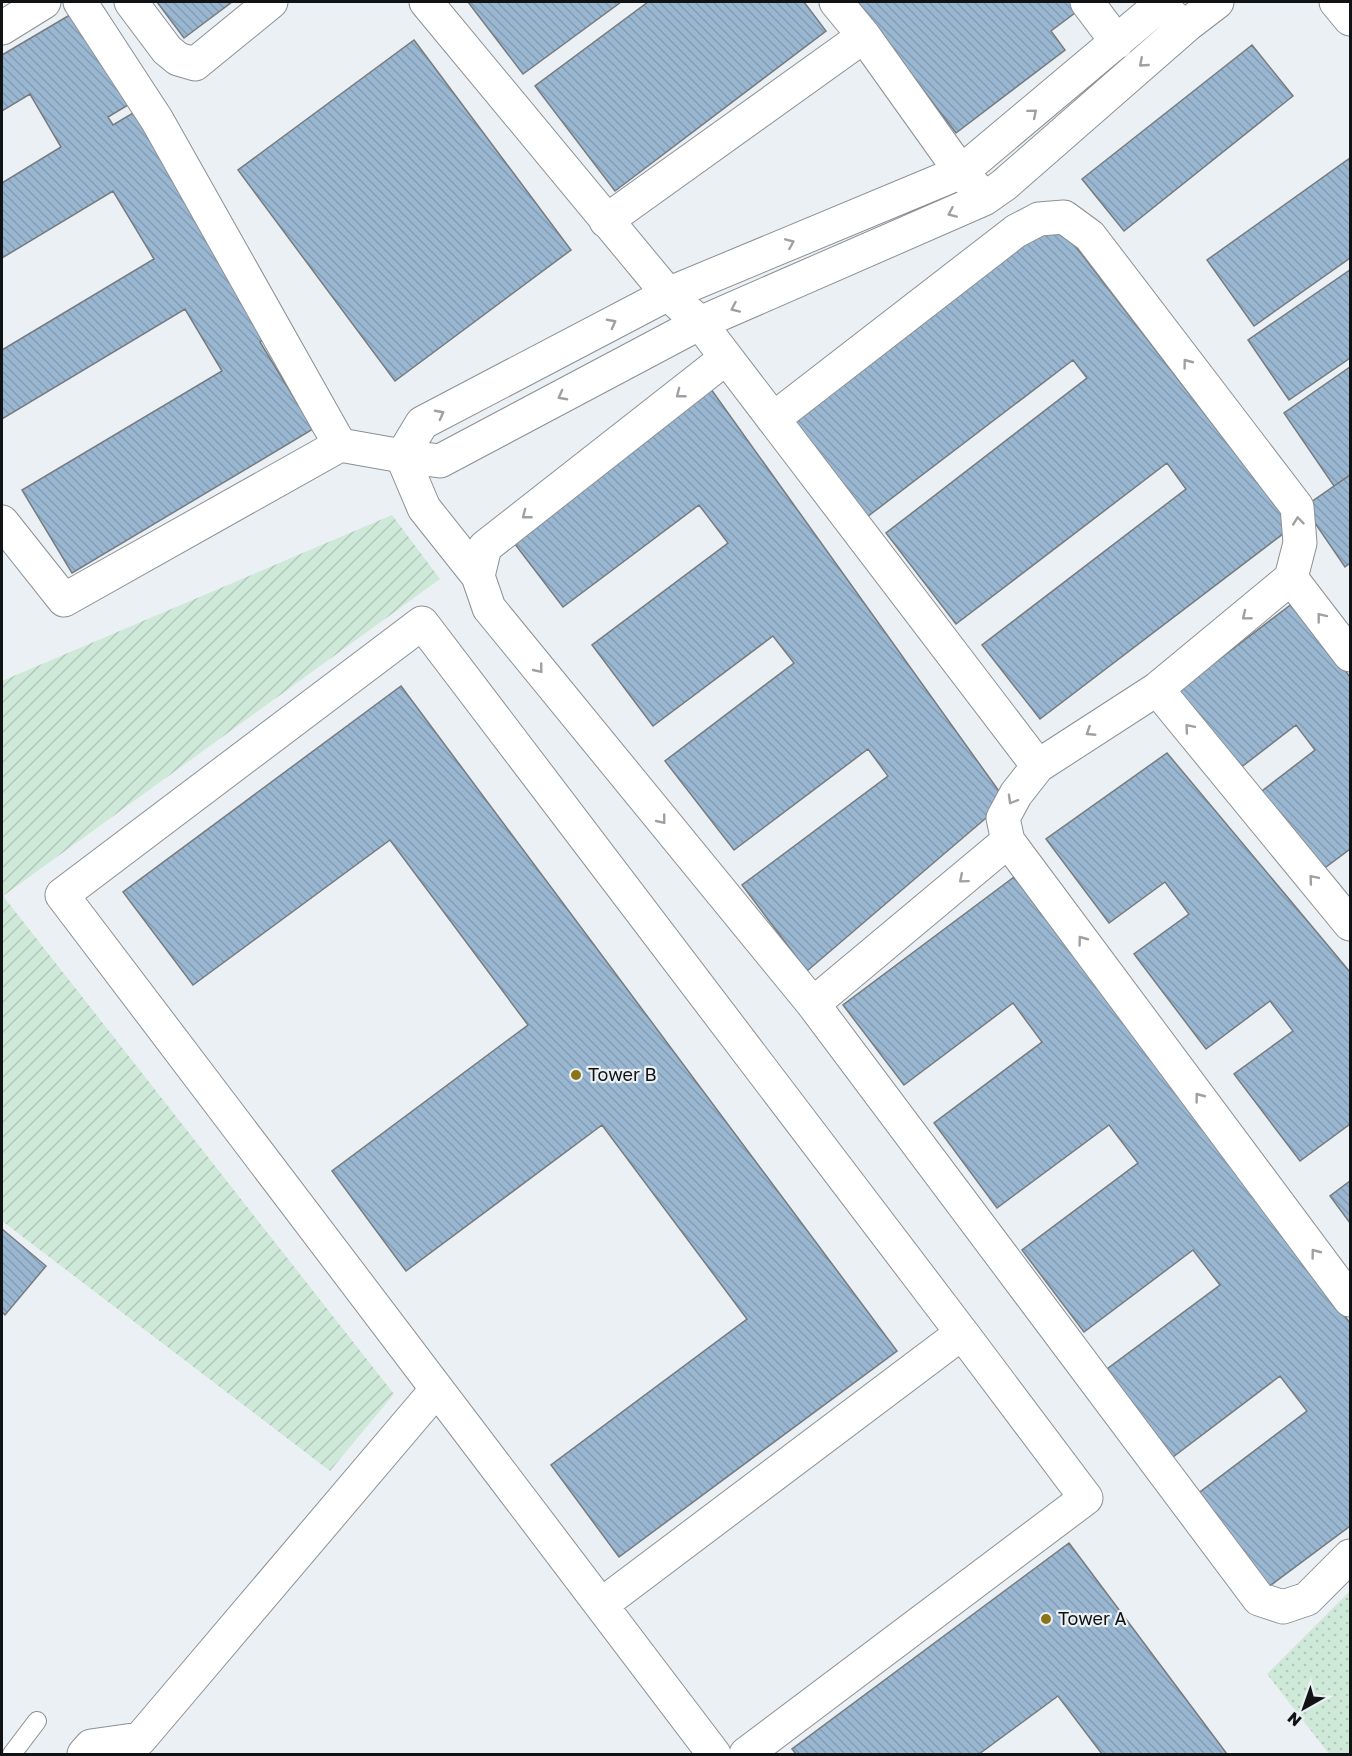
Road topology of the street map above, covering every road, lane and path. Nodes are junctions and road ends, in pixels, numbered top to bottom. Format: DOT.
graph roads {
  1 [pos="44,2"];
  2 [pos="80,2"];
  3 [pos="131,2"];
  4 [pos="271,2"];
  5 [pos="426,2"];
  6 [pos="836,2"];
  7 [pos="1087,2"];
  8 [pos="1217,2"];
  9 [pos="1336,2"];
  10 [pos="1160,3"];
  11 [pos="1350,18"];
  12 [pos="1187,25"];
  13 [pos="2,28"];
  14 [pos="864,36"];
  15 [pos="1117,42"];
  16 [pos="961,172"];
  17 [pos="984,199"];
  18 [pos="606,221"];
  19 [pos="1016,231"];
  20 [pos="668,294"];
  21 [pos="700,323"];
  22 [pos="726,358"];
  23 [pos="773,419"];
  24 [pos="340,445"];
  25 [pos="402,456"];
  26 [pos="2,522"];
  27 [pos="478,576"];
  28 [pos="1291,578"];
  29 [pos="1350,655"];
  30 [pos="1157,689"];
  31 [pos="1038,766"];
  32 [pos="1008,841"];
  33 [pos="1350,924"];
  34 [pos="813,1004"];
  35 [pos="1350,1300"];
  36 [pos="962,1333"];
  37 [pos="437,1389"];
  38 [pos="1350,1556"];
  39 [pos="601,1605"];
  40 [pos="37,1721"];
  41 [pos="12,1755"];
  42 [pos="84,1755"];
  43 [pos="714,1755"];
  44 [pos="746,1755"];
  1 -- 13 [label="street"];
  2 -- 24 [label="street"];
  3 -- 4 [label="street"];
  5 -- 18 [label="street"];
  6 -- 14 [label="street"];
  7 -- 15 [label="street"];
  8 -- 12 [label="street"];
  9 -- 11 [label="street"];
  10 -- 12 [label="street"];
  10 -- 15 [label="street"];
  12 -- 17 [label="street, one-way"];
  14 -- 16 [label="street"];
  14 -- 18 [label="street"];
  16 -- 15 [label="street, one-way"];
  16 -- 17 [label="street"];
  20 -- 16 [label="street, one-way"];
  17 -- 19 [label="street"];
  17 -- 21 [label="street, one-way"];
  18 -- 20 [label="street"];
  19 -- 23 [label="street"];
  28 -- 19 [label="street, one-way"];
  20 -- 21 [label="street"];
  25 -- 20 [label="street, one-way"];
  21 -- 22 [label="street"];
  21 -- 25 [label="street, one-way"];
  22 -- 23 [label="street"];
  22 -- 27 [label="street, one-way"];
  23 -- 31 [label="street"];
  24 -- 25 [label="street"];
  24 -- 26 [label="street"];
  25 -- 27 [label="street"];
  27 -- 34 [label="street, one-way"];
  29 -- 28 [label="street, one-way"];
  28 -- 30 [label="street, one-way"];
  30 -- 31 [label="street, one-way"];
  33 -- 30 [label="street, one-way"];
  31 -- 32 [label="street, one-way"];
  32 -- 34 [label="street, one-way"];
  35 -- 32 [label="street, one-way"];
  34 -- 38 [label="street"];
  36 -- 37 [label="street"];
  36 -- 39 [label="street"];
  36 -- 44 [label="street"];
  37 -- 39 [label="street"];
  37 -- 42 [label="street"];
  39 -- 43 [label="street"];
  40 -- 41 [label="lane"];
}
